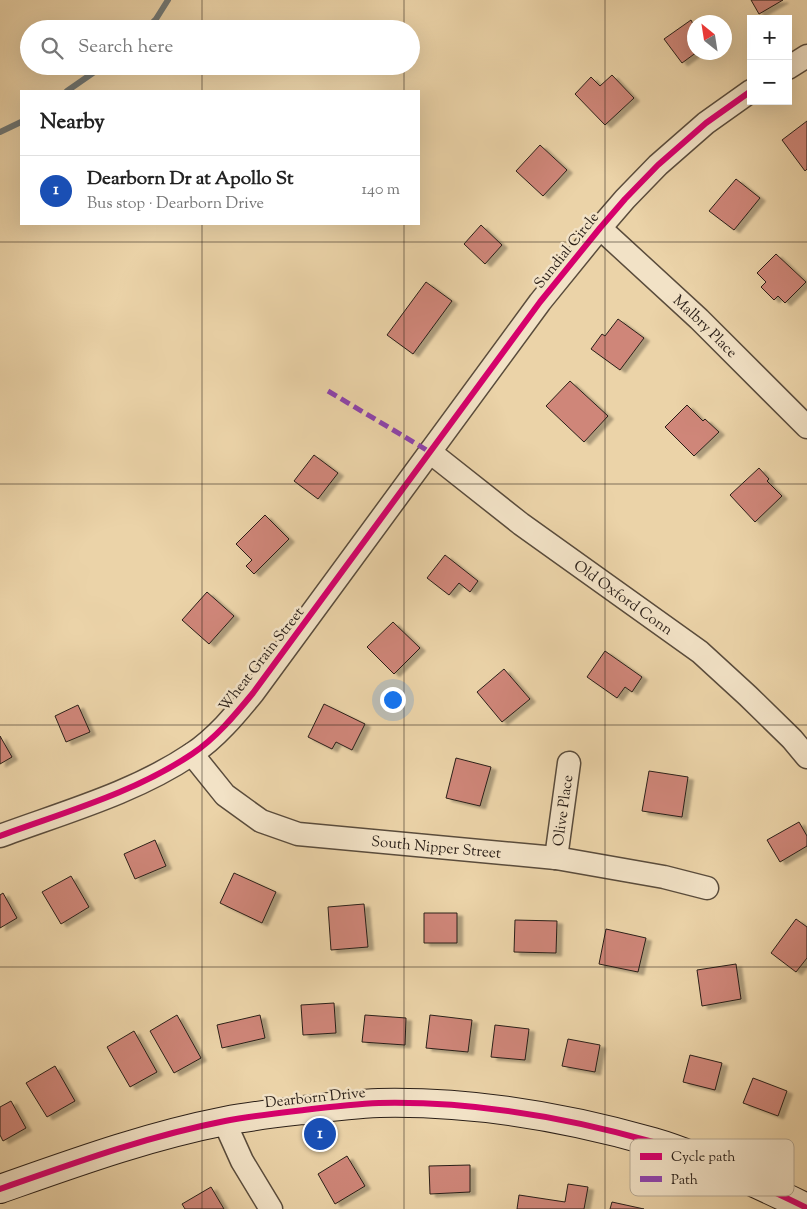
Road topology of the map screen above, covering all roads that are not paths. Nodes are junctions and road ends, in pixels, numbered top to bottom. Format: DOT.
graph roads {
  1 [pos="807,56"];
  2 [pos="792,65"];
  3 [pos="747,94"];
  4 [pos="600,228"];
  5 [pos="807,428"];
  6 [pos="430,452"];
  7 [pos="192,754"];
  8 [pos="807,757"];
  9 [pos="569,763"];
  10 [pos="0,836"];
  11 [pos="556,858"];
  12 [pos="707,888"];
  13 [pos="224,1121"];
  14 [pos="641,1139"];
  15 [pos="0,1189"];
  16 [pos="781,1196"];
  17 [pos="807,1208"];
  18 [pos="271,1209"];
  1 -- 2 [label="street"];
  3 -- 4 [label="street, Sundial Circle"];
  4 -- 5 [label="street, Malbry Place"];
  4 -- 6 [label="street, Sundial Circle"];
  6 -- 7 [label="street, Wheat Grain Street"];
  6 -- 8 [label="street, Old Oxford Conn"];
  7 -- 10 [label="street, Wheat Grain Street"];
  7 -- 11 [label="street, South Nipper Street"];
  9 -- 11 [label="street, Olive Place"];
  11 -- 12 [label="street, South Nipper Street"];
  13 -- 14 [label="street, Dearborn Drive"];
  13 -- 15 [label="street, Dearborn Drive"];
  13 -- 18 [label="street"];
  16 -- 17 [label="street, Dearborn Drive"];
}
